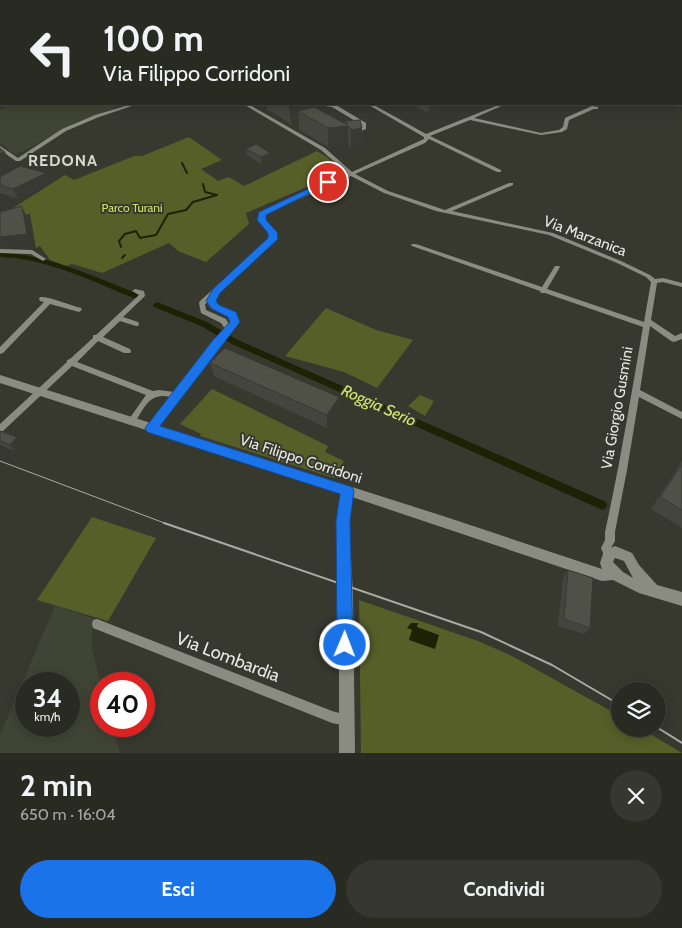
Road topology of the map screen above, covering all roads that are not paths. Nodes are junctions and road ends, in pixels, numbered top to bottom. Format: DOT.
graph roads {
  1 [pos="119,105"];
  2 [pos="133,105"];
  3 [pos="247,105"];
  4 [pos="332,105"];
  5 [pos="371,105"];
  6 [pos="501,105"];
  7 [pos="596,108"];
  8 [pos="123,109"];
  9 [pos="468,118"];
  10 [pos="349,131"];
  11 [pos="426,136"];
  12 [pos="422,142"];
  13 [pos="443,144"];
  14 [pos="0,148"];
  15 [pos="500,171"];
  16 [pos="350,173"];
  17 [pos="511,184"];
  18 [pos="446,212"];
  19 [pos="414,246"];
  20 [pos="0,251"];
  21 [pos="43,259"];
  22 [pos="557,267"];
  23 [pos="654,281"];
  24 [pos="682,284"];
  25 [pos="135,291"];
  26 [pos="217,291"];
  27 [pos="543,291"];
  28 [pos="79,310"];
  29 [pos="118,318"];
  30 [pos="136,324"];
  31 [pos="647,324"];
  32 [pos="226,331"];
  33 [pos="682,336"];
  34 [pos="96,337"];
  35 [pos="0,350"];
  36 [pos="127,351"];
  37 [pos="70,362"];
  38 [pos="0,380"];
  39 [pos="635,391"];
  40 [pos="40,392"];
  41 [pos="152,394"];
  42 [pos="176,396"];
  43 [pos="682,416"];
  44 [pos="131,422"];
  45 [pos="152,428"];
  46 [pos="0,430"];
  47 [pos="347,491"];
  48 [pos="610,541"];
  49 [pos="624,554"];
  50 [pos="607,559"];
  51 [pos="634,569"];
  52 [pos="592,570"];
  53 [pos="618,576"];
  54 [pos="652,589"];
  55 [pos="682,599"];
  56 [pos="98,624"];
  57 [pos="346,720"];
  58 [pos="347,753"];
  1 -- 8 [label="street"];
  2 -- 8 [label="street"];
  3 -- 16 [label="street, Via Marzanica"];
  4 -- 10 [label="street"];
  5 -- 11 [label="street"];
  6 -- 9 [label="street"];
  7 -- 9 [label="street"];
  8 -- 14 [label="street"];
  9 -- 11 [label="street"];
  11 -- 12 [label="street"];
  11 -- 13 [label="street"];
  12 -- 13 [label="street"];
  12 -- 16 [label="street"];
  13 -- 15 [label="street"];
  16 -- 18 [label="street, Via Marzanica"];
  16 -- 26 [label="street"];
  17 -- 18 [label="street"];
  18 -- 23 [label="street, Via Marzanica"];
  19 -- 27 [label="street"];
  20 -- 21 [label="street"];
  22 -- 27 [label="street"];
  23 -- 24 [label="street, Via Marzanica"];
  23 -- 31 [label="street, Via Giorgio Gusmini"];
  25 -- 29 [label="street"];
  26 -- 32 [label="street"];
  26 -- 32 [label="street"];
  27 -- 31 [label="street"];
  28 -- 35 [label="street"];
  29 -- 30 [label="street"];
  29 -- 34 [label="street"];
  31 -- 33 [label="street"];
  31 -- 39 [label="street, Via Giorgio Gusmini"];
  32 -- 42 [label="street"];
  34 -- 36 [label="street"];
  34 -- 37 [label="street"];
  37 -- 40 [label="street"];
  37 -- 41 [label="street"];
  38 -- 40 [label="street, Via Filippo Corridoni"];
  39 -- 43 [label="street"];
  39 -- 48 [label="street, Via Giorgio Gusmini"];
  40 -- 44 [label="street, Via Filippo Corridoni"];
  40 -- 46 [label="street"];
  41 -- 42 [label="street"];
  41 -- 44 [label="street"];
  42 -- 45 [label="street"];
  44 -- 45 [label="street, Via Filippo Corridoni"];
  45 -- 47 [label="street, Via Filippo Corridoni"];
  47 -- 52 [label="street, Via Filippo Corridoni"];
  47 -- 57 [label="street"];
  48 -- 49 [label="street"];
  48 -- 50 [label="street, Via Giorgio Gusmini"];
  49 -- 50 [label="street"];
  49 -- 51 [label="street, Via Filippo Corridoni"];
  50 -- 52 [label="street"];
  50 -- 53 [label="street, Via Filippo Corridoni"];
  51 -- 53 [label="street"];
  51 -- 54 [label="street, Via Filippo Corridoni"];
  52 -- 53 [label="street, Via Filippo Corridoni"];
  53 -- 54 [label="street, Via Filippo Corridoni"];
  54 -- 55 [label="street, Via Filippo Corridoni"];
  56 -- 57 [label="street, Via Lombardia"];
  57 -- 58 [label="street"];
}
